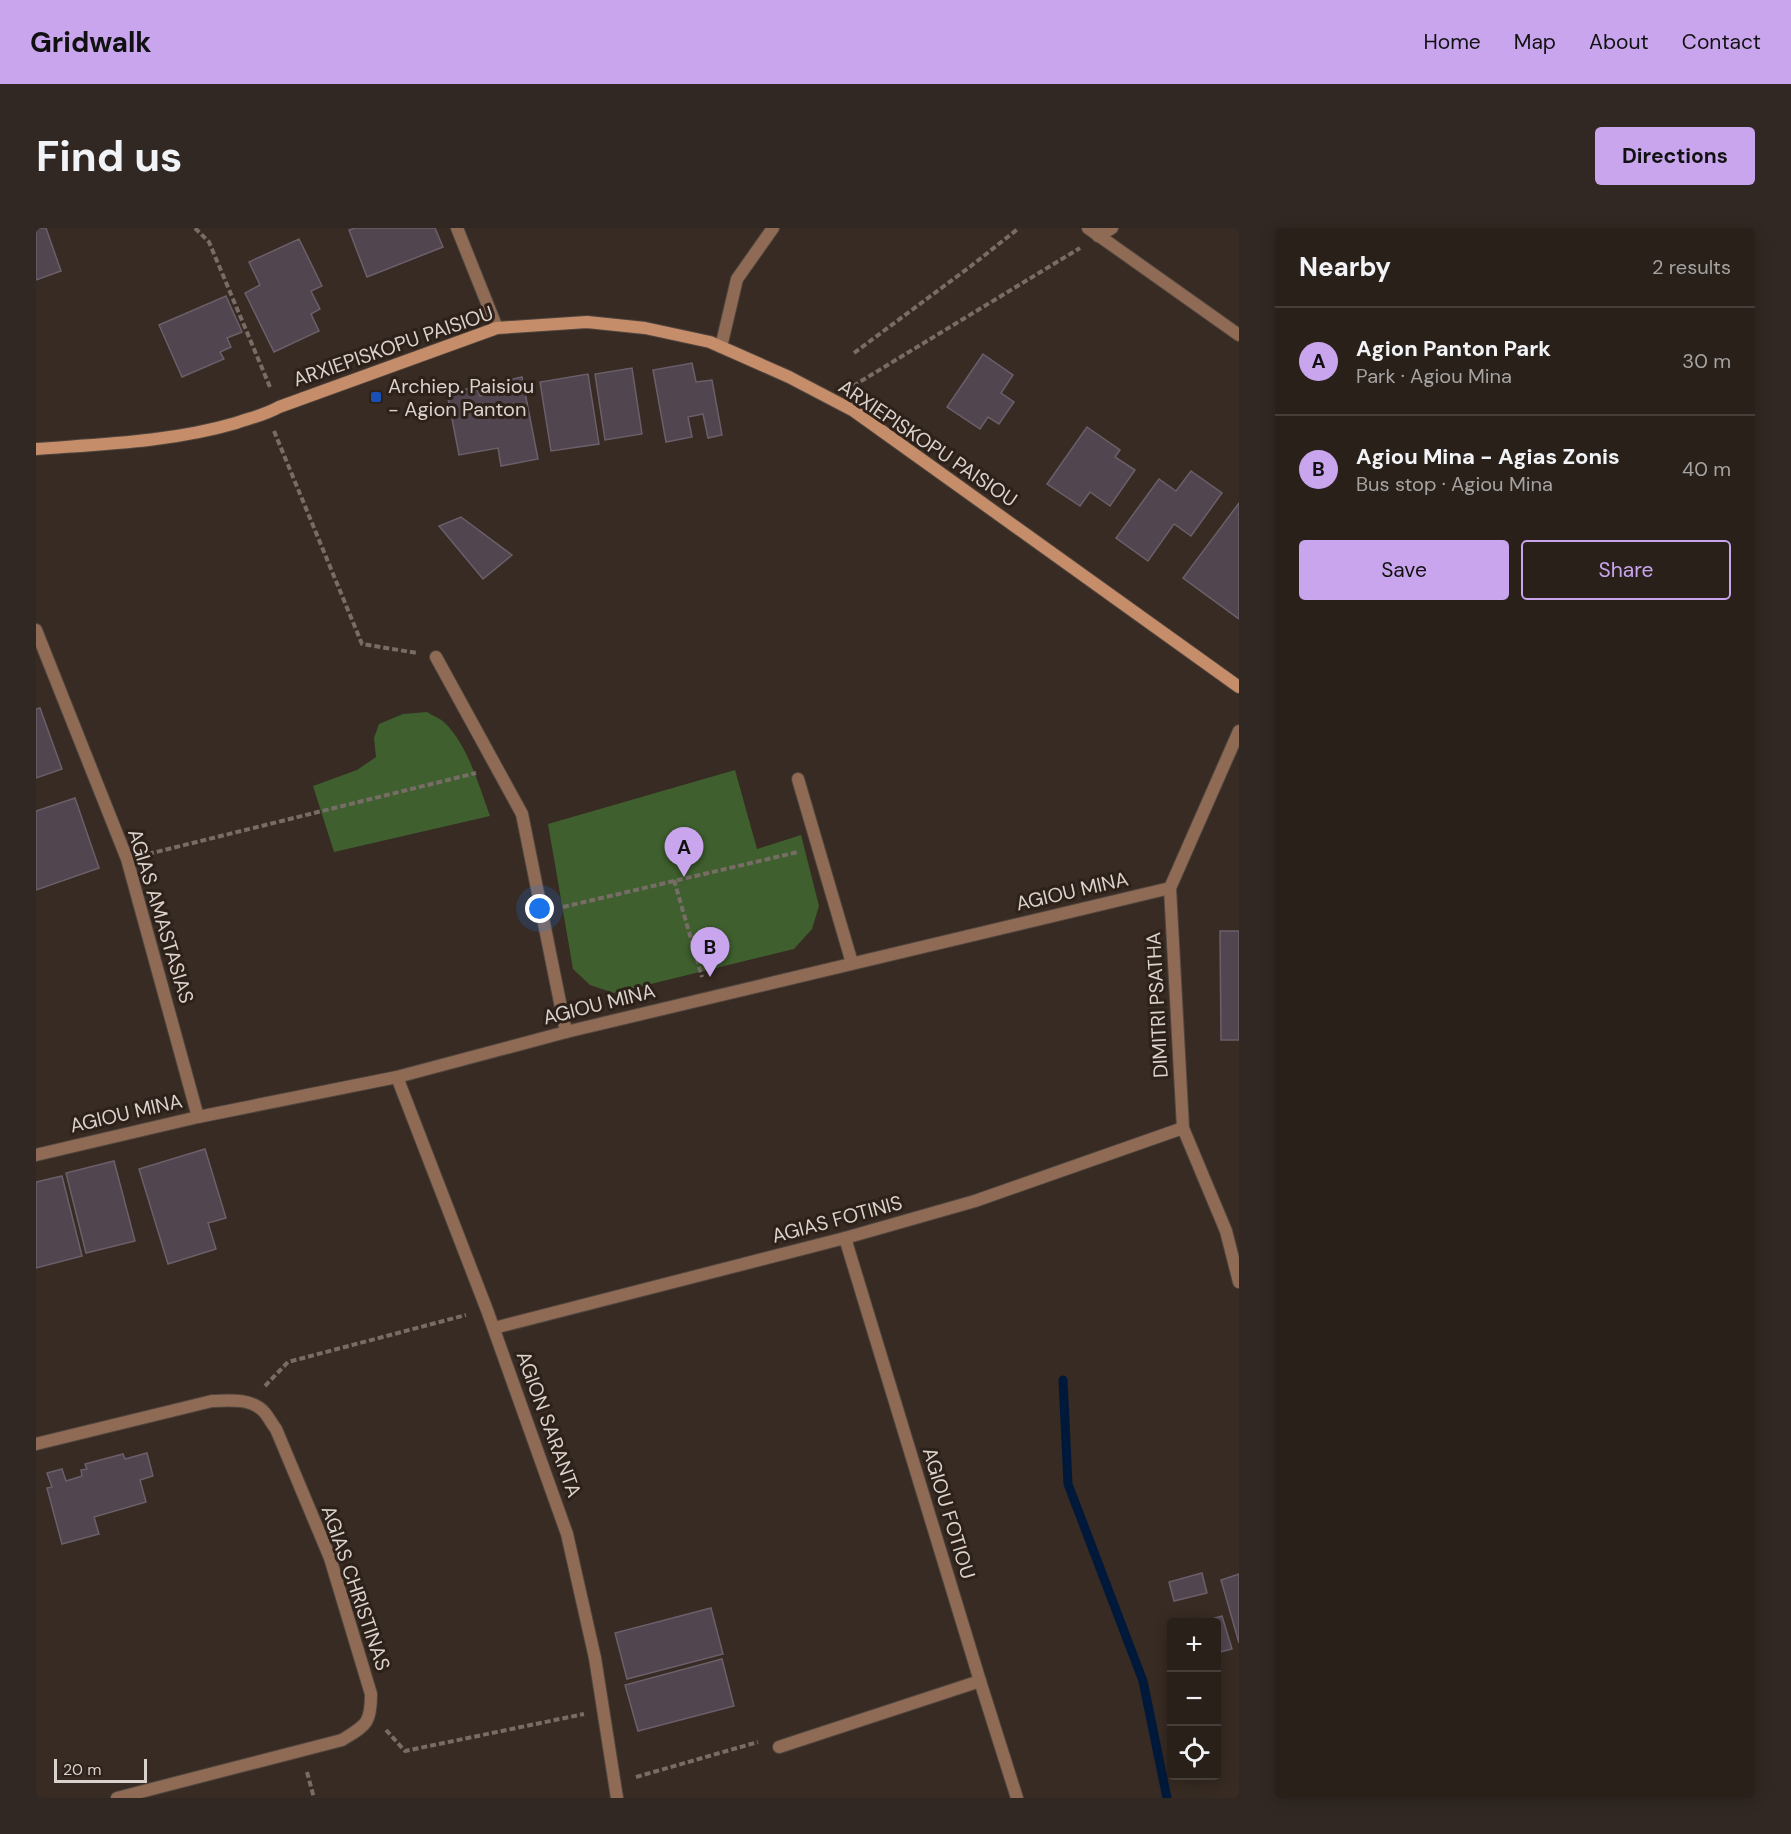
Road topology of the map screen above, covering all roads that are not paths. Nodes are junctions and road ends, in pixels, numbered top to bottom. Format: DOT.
graph roads {
  1 [pos="457,228"];
  2 [pos="773,228"];
  3 [pos="1088,228"];
  4 [pos="1112,228"];
  5 [pos="1098,236"];
  6 [pos="497,328"];
  7 [pos="1239,335"];
  8 [pos="721,347"];
  9 [pos="36,448"];
  10 [pos="36,630"];
  11 [pos="40,652"];
  12 [pos="435,657"];
  13 [pos="1239,687"];
  14 [pos="1239,731"];
  15 [pos="798,778"];
  16 [pos="1170,888"];
  17 [pos="852,963"];
  18 [pos="566,1032"];
  19 [pos="397,1077"];
  20 [pos="198,1117"];
  21 [pos="1184,1128"];
  22 [pos="36,1155"];
  23 [pos="845,1238"];
  24 [pos="1239,1282"];
  25 [pos="494,1328"];
  26 [pos="36,1444"];
  27 [pos="980,1681"];
  28 [pos="779,1747"];
  29 [pos="117,1798"];
  30 [pos="617,1798"];
  31 [pos="1017,1798"];
  1 -- 6 [label="street"];
  2 -- 8 [label="street"];
  3 -- 5 [label="street"];
  4 -- 5 [label="street"];
  5 -- 7 [label="street"];
  6 -- 8 [label="street, ARXIEPISKOPU PAISIOU"];
  6 -- 9 [label="street, ARXIEPISKOPU PAISIOU"];
  8 -- 13 [label="street, ARXIEPISKOPU PAISIOU"];
  10 -- 11 [label="street, AGIAS AMASTASIAS"];
  11 -- 20 [label="street, AGIAS AMASTASIAS"];
  12 -- 18 [label="street"];
  14 -- 16 [label="street, DIMITRI PSATHA"];
  15 -- 17 [label="street"];
  16 -- 17 [label="street, AGIOU MINA"];
  16 -- 21 [label="street, DIMITRI PSATHA"];
  17 -- 18 [label="street, AGIOU MINA"];
  18 -- 19 [label="street, AGIOU MINA"];
  19 -- 20 [label="street, AGIOU MINA"];
  19 -- 25 [label="street, AGION SARANTA"];
  20 -- 22 [label="street, AGIOU MINA"];
  21 -- 23 [label="street, AGIAS FOTINIS"];
  21 -- 24 [label="street, DIMITRI PSATHA"];
  23 -- 25 [label="street, AGIAS FOTINIS"];
  23 -- 27 [label="street, AGIOU FOTIOU"];
  25 -- 30 [label="street, AGION SARANTA"];
  26 -- 29 [label="street, AGIAS CHRISTINAS"];
  27 -- 28 [label="street"];
  27 -- 31 [label="street, AGIOU FOTIOU"];
}
